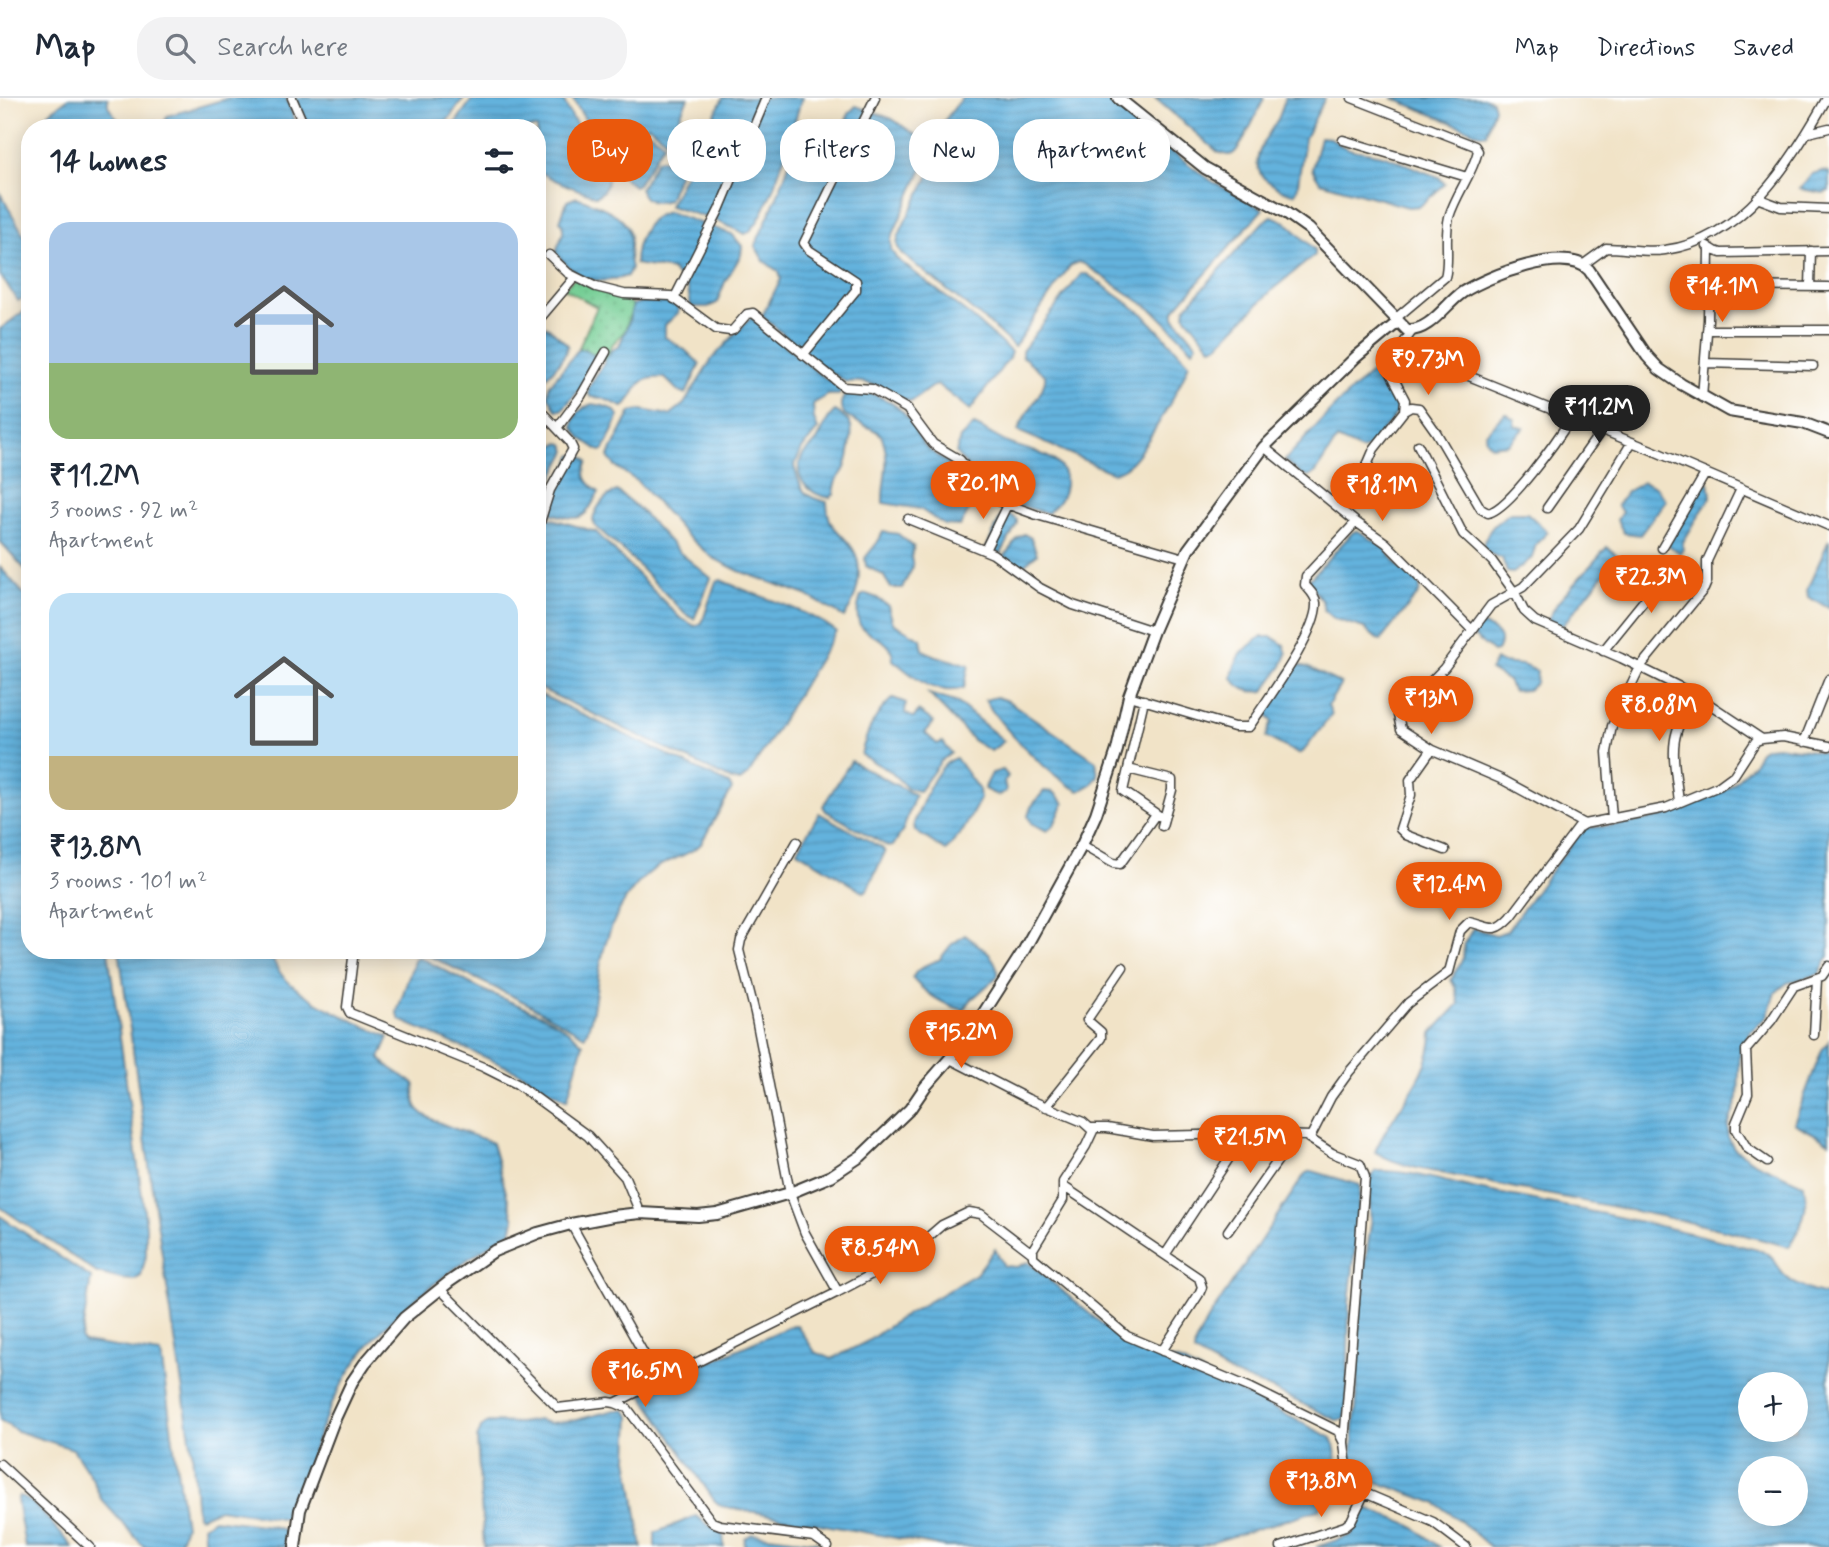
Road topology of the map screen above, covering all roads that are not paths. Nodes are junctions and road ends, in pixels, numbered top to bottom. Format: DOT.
graph roads {
  1 [pos="292,98"];
  2 [pos="766,98"];
  3 [pos="875,98"];
  4 [pos="1118,98"];
  5 [pos="1352,98"];
  6 [pos="1827,98"];
  7 [pos="301,119"];
  8 [pos="1829,128"];
  9 [pos="1808,133"];
  10 [pos="1343,141"];
  11 [pos="1466,177"];
  12 [pos="1757,198"];
  13 [pos="1829,209"];
  14 [pos="1704,240"];
  15 [pos="1709,248"];
  16 [pos="1811,251"];
  17 [pos="1829,251"];
  18 [pos="550,255"];
  19 [pos="1584,264"];
  20 [pos="575,277"];
  21 [pos="1709,286"];
  22 [pos="1810,287"];
  23 [pos="1829,287"];
  24 [pos="674,299"];
  25 [pos="546,311"];
  26 [pos="1403,325"];
  27 [pos="1707,330"];
  28 [pos="1829,330"];
  29 [pos="606,352"];
  30 [pos="803,355"];
  31 [pos="1385,362"];
  32 [pos="1705,363"];
  33 [pos="1813,366"];
  34 [pos="1702,397"];
  35 [pos="1404,411"];
  36 [pos="546,416"];
  37 [pos="1571,418"];
  38 [pos="557,428"];
  39 [pos="1601,431"];
  40 [pos="1829,433"];
  41 [pos="1632,442"];
  42 [pos="1418,445"];
  43 [pos="1264,447"];
  44 [pos="1705,474"];
  45 [pos="1741,489"];
  46 [pos="1333,502"];
  47 [pos="546,503"];
  48 [pos="1007,505"];
  49 [pos="1547,508"];
  50 [pos="908,519"];
  51 [pos="1356,523"];
  52 [pos="1829,526"];
  53 [pos="1662,548"];
  54 [pos="985,550"];
  55 [pos="1184,558"];
  56 [pos="1676,561"];
  57 [pos="1515,593"];
  58 [pos="1472,630"];
  59 [pos="1153,631"];
  60 [pos="1603,651"];
  61 [pos="1640,667"];
  62 [pos="1829,679"];
  63 [pos="1694,694"];
  64 [pos="1137,698"];
  65 [pos="1762,739"];
  66 [pos="1804,742"];
  67 [pos="1829,746"];
  68 [pos="1433,750"];
  69 [pos="1128,769"];
  70 [pos="1679,802"];
  71 [pos="1612,819"];
  72 [pos="1160,820"];
  73 [pos="1584,824"];
  74 [pos="797,842"];
  75 [pos="1082,845"];
  76 [pos="1445,850"];
  77 [pos="353,959"];
  78 [pos="1829,966"];
  79 [pos="1123,967"];
  80 [pos="1817,979"];
  81 [pos="1814,1035"];
  82 [pos="953,1060"];
  83 [pos="1046,1107"];
  84 [pos="1092,1128"];
  85 [pos="1245,1134"];
  86 [pos="1294,1136"];
  87 [pos="1307,1138"];
  88 [pos="1767,1162"];
  89 [pos="1063,1186"];
  90 [pos="790,1193"];
  91 [pos="640,1213"];
  92 [pos="571,1224"];
  93 [pos="1228,1231"];
  94 [pos="1032,1253"];
  95 [pos="1165,1255"];
  96 [pos="440,1289"];
  97 [pos="838,1292"];
  98 [pos="1162,1352"];
  99 [pos="659,1381"];
  100 [pos="615,1403"];
  101 [pos="1343,1443"];
  102 [pos="0,1464"];
  103 [pos="1364,1494"];
  104 [pos="90,1547"];
  105 [pos="295,1547"];
  106 [pos="828,1547"];
  107 [pos="1281,1547"];
  108 [pos="1466,1547"];
  1 -- 7 [label="street"];
  2 -- 24 [label="street"];
  3 -- 30 [label="street"];
  4 -- 26 [label="street"];
  5 -- 11 [label="street"];
  6 -- 9 [label="street"];
  8 -- 9 [label="street"];
  9 -- 12 [label="street"];
  10 -- 11 [label="street"];
  11 -- 26 [label="street"];
  12 -- 13 [label="street"];
  12 -- 14 [label="street"];
  14 -- 15 [label="street"];
  14 -- 19 [label="street"];
  15 -- 16 [label="street"];
  15 -- 21 [label="street"];
  16 -- 17 [label="street"];
  16 -- 22 [label="street"];
  18 -- 20 [label="street"];
  19 -- 26 [label="street"];
  19 -- 34 [label="street"];
  20 -- 24 [label="street"];
  20 -- 25 [label="street"];
  21 -- 22 [label="street"];
  21 -- 27 [label="street"];
  22 -- 23 [label="street"];
  24 -- 30 [label="street"];
  26 -- 37 [label="street"];
  26 -- 43 [label="street"];
  27 -- 28 [label="street"];
  27 -- 32 [label="street"];
  29 -- 38 [label="street"];
  30 -- 48 [label="street"];
  31 -- 35 [label="street"];
  32 -- 33 [label="street"];
  32 -- 34 [label="street"];
  34 -- 40 [label="street"];
  35 -- 37 [label="street"];
  35 -- 46 [label="street"];
  36 -- 38 [label="street"];
  37 -- 39 [label="street"];
  38 -- 47 [label="street"];
  39 -- 41 [label="street"];
  39 -- 49 [label="street"];
  41 -- 44 [label="street"];
  41 -- 57 [label="street"];
  42 -- 57 [label="street"];
  43 -- 46 [label="street"];
  43 -- 55 [label="street"];
  44 -- 45 [label="street"];
  44 -- 53 [label="street"];
  45 -- 52 [label="street"];
  45 -- 61 [label="street"];
  46 -- 51 [label="street"];
  48 -- 54 [label="street"];
  48 -- 55 [label="street"];
  50 -- 54 [label="street"];
  51 -- 58 [label="street"];
  51 -- 64 [label="street"];
  54 -- 59 [label="street"];
  55 -- 59 [label="street"];
  56 -- 60 [label="street"];
  57 -- 58 [label="street"];
  57 -- 60 [label="street"];
  58 -- 68 [label="street"];
  59 -- 64 [label="street"];
  60 -- 61 [label="street"];
  61 -- 63 [label="street"];
  61 -- 71 [label="street"];
  62 -- 66 [label="street"];
  63 -- 65 [label="street"];
  63 -- 70 [label="street"];
  64 -- 69 [label="street"];
  64 -- 75 [label="street"];
  65 -- 66 [label="street"];
  65 -- 70 [label="street"];
  66 -- 67 [label="street"];
  68 -- 73 [label="street"];
  68 -- 76 [label="street"];
  69 -- 72 [label="street"];
  69 -- 72 [label="street"];
  70 -- 71 [label="street"];
  71 -- 73 [label="street"];
  72 -- 75 [label="street"];
  73 -- 87 [label="street"];
  74 -- 90 [label="street"];
  75 -- 82 [label="street"];
  77 -- 91 [label="street"];
  78 -- 80 [label="street"];
  79 -- 83 [label="street"];
  80 -- 81 [label="street"];
  80 -- 88 [label="street"];
  82 -- 83 [label="street"];
  82 -- 90 [label="street"];
  83 -- 84 [label="street"];
  84 -- 85 [label="street"];
  84 -- 89 [label="street"];
  85 -- 86 [label="street"];
  85 -- 95 [label="street"];
  86 -- 87 [label="street"];
  86 -- 93 [label="street"];
  87 -- 101 [label="street"];
  89 -- 94 [label="street"];
  89 -- 95 [label="street"];
  90 -- 91 [label="street"];
  90 -- 97 [label="street"];
  91 -- 92 [label="street"];
  92 -- 96 [label="street"];
  92 -- 99 [label="street"];
  94 -- 97 [label="street"];
  94 -- 98 [label="street"];
  95 -- 98 [label="street"];
  96 -- 100 [label="street"];
  96 -- 105 [label="street"];
  97 -- 99 [label="street"];
  98 -- 101 [label="street"];
  99 -- 100 [label="street"];
  100 -- 106 [label="street"];
  101 -- 103 [label="street"];
  102 -- 104 [label="street"];
  103 -- 107 [label="street"];
  103 -- 108 [label="street"];
}
